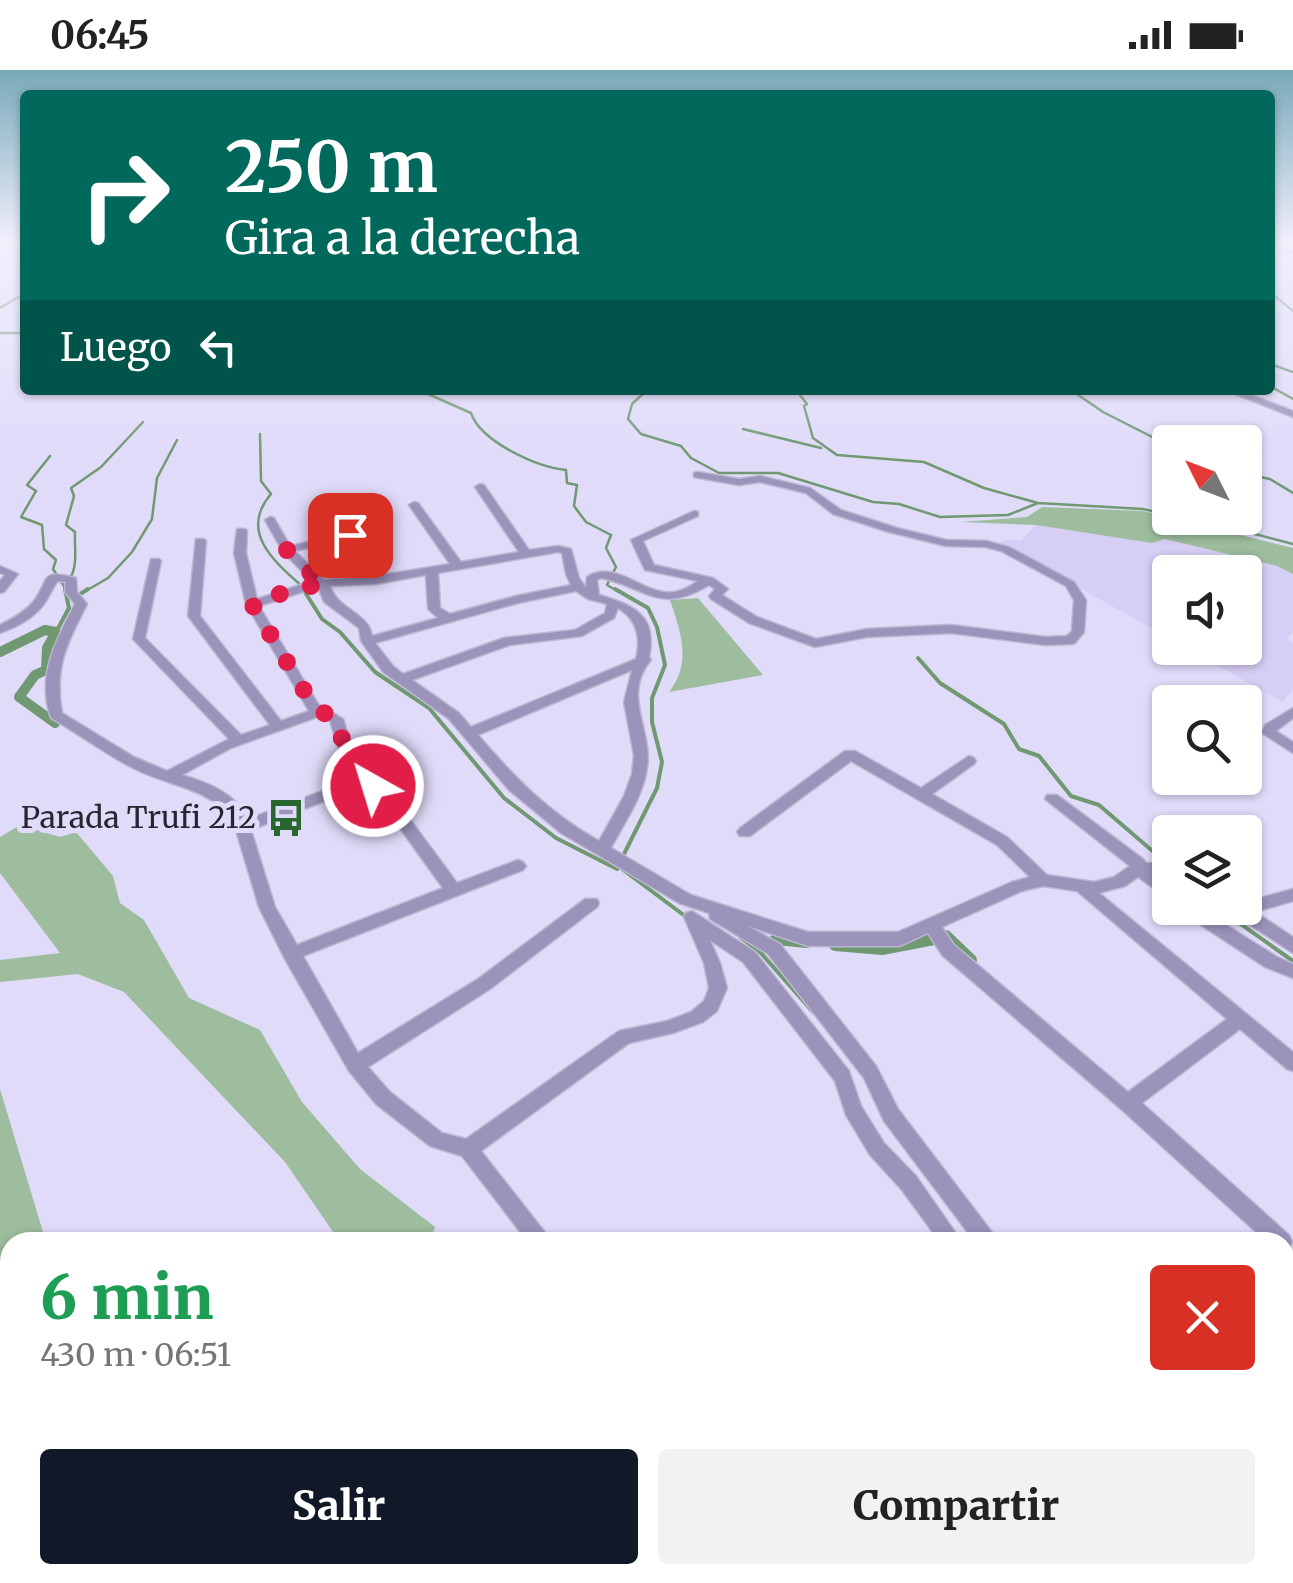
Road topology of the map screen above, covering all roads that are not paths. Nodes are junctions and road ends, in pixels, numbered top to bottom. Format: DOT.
graph roads {
  1 [pos="1243,395"];
  2 [pos="1293,414"];
  3 [pos="698,475"];
  4 [pos="480,486"];
  5 [pos="414,505"];
  6 [pos="694,514"];
  7 [pos="270,520"];
  8 [pos="382,527"];
  9 [pos="241,531"];
  10 [pos="200,541"];
  11 [pos="287,550"];
  12 [pos="380,554"];
  13 [pos="526,554"];
  14 [pos="155,562"];
  15 [pos="457,565"];
  16 [pos="0,569"];
  17 [pos="307,570"];
  18 [pos="432,571"];
  19 [pos="709,580"];
  20 [pos="324,586"];
  21 [pos="578,587"];
  22 [pos="0,589"];
  23 [pos="593,596"];
  24 [pos="614,602"];
  25 [pos="252,604"];
  26 [pos="447,618"];
  27 [pos="0,629"];
  28 [pos="366,641"];
  29 [pos="645,660"];
  30 [pos="404,678"];
  31 [pos="319,712"];
  32 [pos="1293,712"];
  33 [pos="279,727"];
  34 [pos="471,732"];
  35 [pos="239,741"];
  36 [pos="1293,748"];
  37 [pos="969,762"];
  38 [pos="170,774"];
  39 [pos="362,781"];
  40 [pos="922,795"];
  41 [pos="1052,799"];
  42 [pos="243,827"];
  43 [pos="745,832"];
  44 [pos="616,857"];
  45 [pos="518,866"];
  46 [pos="1138,869"];
  47 [pos="1152,869"];
  48 [pos="1044,880"];
  49 [pos="1152,880"];
  50 [pos="1082,888"];
  51 [pos="454,891"];
  52 [pos="1293,895"];
  53 [pos="591,903"];
  54 [pos="1262,903"];
  55 [pos="693,908"];
  56 [pos="1213,925"];
  57 [pos="1262,925"];
  58 [pos="933,927"];
  59 [pos="1293,946"];
  60 [pos="291,954"];
  61 [pos="1293,971"];
  62 [pos="1240,1019"];
  63 [pos="1293,1063"];
  64 [pos="355,1066"];
  65 [pos="1128,1103"];
  66 [pos="468,1149"];
  67 [pos="532,1232"];
  68 [pos="945,1232"];
  69 [pos="979,1232"];
  70 [pos="1270,1232"];
  1 -- 2 [label="street"];
  3 -- 19 [label="street"];
  4 -- 13 [label="street"];
  5 -- 15 [label="street"];
  6 -- 19 [label="street"];
  7 -- 11 [label="street"];
  8 -- 11 [label="street"];
  9 -- 25 [label="street"];
  10 -- 33 [label="street"];
  11 -- 17 [label="street"];
  12 -- 17 [label="street"];
  13 -- 15 [label="street"];
  13 -- 21 [label="street"];
  14 -- 35 [label="street"];
  15 -- 18 [label="street"];
  16 -- 22 [label="street"];
  17 -- 20 [label="street"];
  18 -- 20 [label="street"];
  18 -- 26 [label="street"];
  19 -- 23 [label="street"];
  20 -- 25 [label="street"];
  20 -- 28 [label="street"];
  21 -- 23 [label="street"];
  21 -- 26 [label="street"];
  23 -- 24 [label="street"];
  24 -- 29 [label="street"];
  24 -- 30 [label="street"];
  25 -- 31 [label="street"];
  26 -- 28 [label="street"];
  27 -- 38 [label="street"];
  28 -- 30 [label="street"];
  29 -- 34 [label="street"];
  29 -- 44 [label="street"];
  30 -- 34 [label="street"];
  31 -- 33 [label="street"];
  31 -- 39 [label="street"];
  32 -- 36 [label="street"];
  33 -- 35 [label="street"];
  34 -- 44 [label="street"];
  35 -- 38 [label="street"];
  37 -- 40 [label="street"];
  38 -- 42 [label="street"];
  39 -- 42 [label="street"];
  39 -- 51 [label="street"];
  40 -- 43 [label="street"];
  40 -- 48 [label="street"];
  41 -- 46 [label="street"];
  42 -- 60 [label="street"];
  44 -- 55 [label="street"];
  45 -- 51 [label="street"];
  46 -- 47 [label="street"];
  46 -- 49 [label="street"];
  46 -- 50 [label="street"];
  48 -- 50 [label="street"];
  48 -- 58 [label="street"];
  50 -- 62 [label="street"];
  51 -- 60 [label="street"];
  52 -- 54 [label="street"];
  53 -- 64 [label="street"];
  55 -- 58 [label="street"];
  55 -- 66 [label="street"];
  55 -- 68 [label="street"];
  55 -- 69 [label="street"];
  56 -- 61 [label="street"];
  57 -- 59 [label="street"];
  58 -- 65 [label="street"];
  60 -- 64 [label="street"];
  62 -- 63 [label="street"];
  62 -- 65 [label="street"];
  64 -- 66 [label="street"];
  65 -- 70 [label="street"];
  66 -- 67 [label="street"];
}
